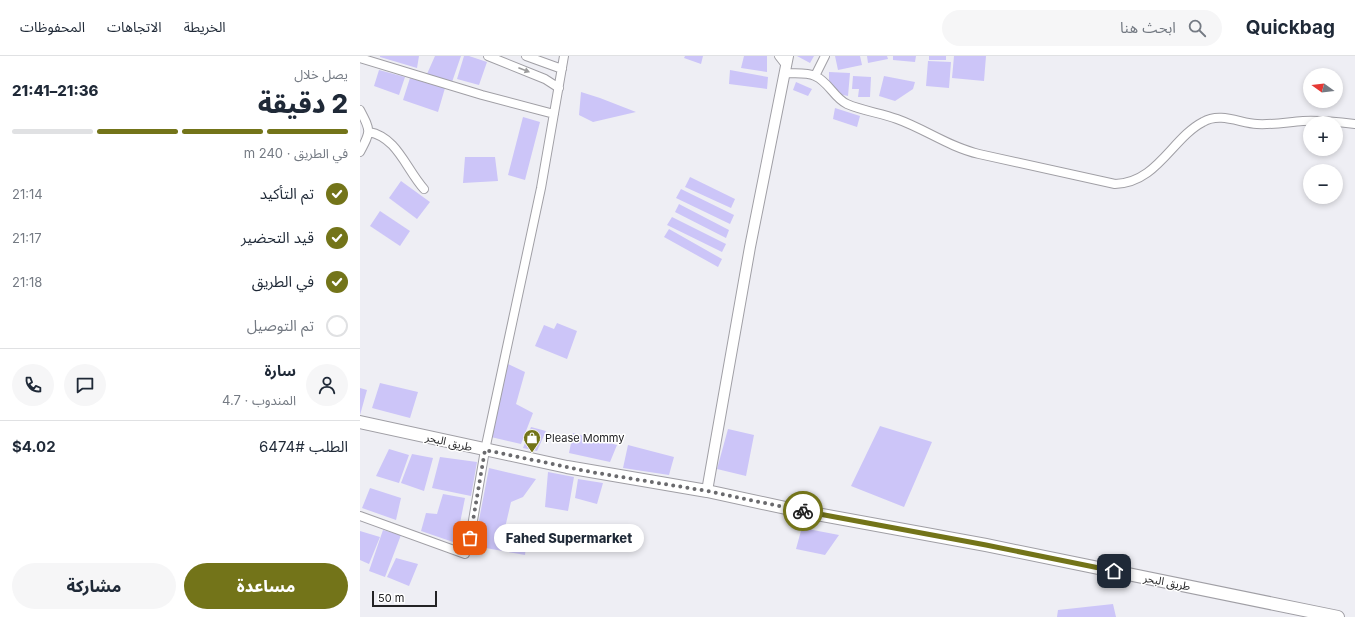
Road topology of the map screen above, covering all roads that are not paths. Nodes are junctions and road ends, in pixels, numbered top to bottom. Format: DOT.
graph roads {
  1 [pos="488,56"];
  2 [pos="526,56"];
  3 [pos="564,56"];
  4 [pos="779,56"];
  5 [pos="825,56"];
  6 [pos="360,58"];
  7 [pos="786,65"];
  8 [pos="562,69"];
  9 [pos="815,76"];
  10 [pos="559,88"];
  11 [pos="360,110"];
  12 [pos="554,114"];
  13 [pos="1355,124"];
  14 [pos="369,132"];
  15 [pos="360,152"];
  16 [pos="424,189"];
  17 [pos="360,423"];
  18 [pos="485,450"];
  19 [pos="707,491"];
  20 [pos="360,516"];
  21 [pos="1338,617"];
  1 -- 10 [label="street, one-way"];
  2 -- 8 [label="street"];
  3 -- 8 [label="street"];
  4 -- 7 [label="street"];
  5 -- 9 [label="street"];
  6 -- 12 [label="street"];
  7 -- 9 [label="street"];
  7 -- 19 [label="street"];
  8 -- 10 [label="street"];
  9 -- 13 [label="street"];
  10 -- 12 [label="street"];
  11 -- 14 [label="street"];
  12 -- 18 [label="street"];
  14 -- 15 [label="street"];
  14 -- 16 [label="street"];
  17 -- 18 [label="main road, طريق البحر"];
  18 -- 19 [label="main road, طريق البحر"];
  18 -- 20 [label="street"];
  19 -- 21 [label="main road, طريق البحر"];
}
